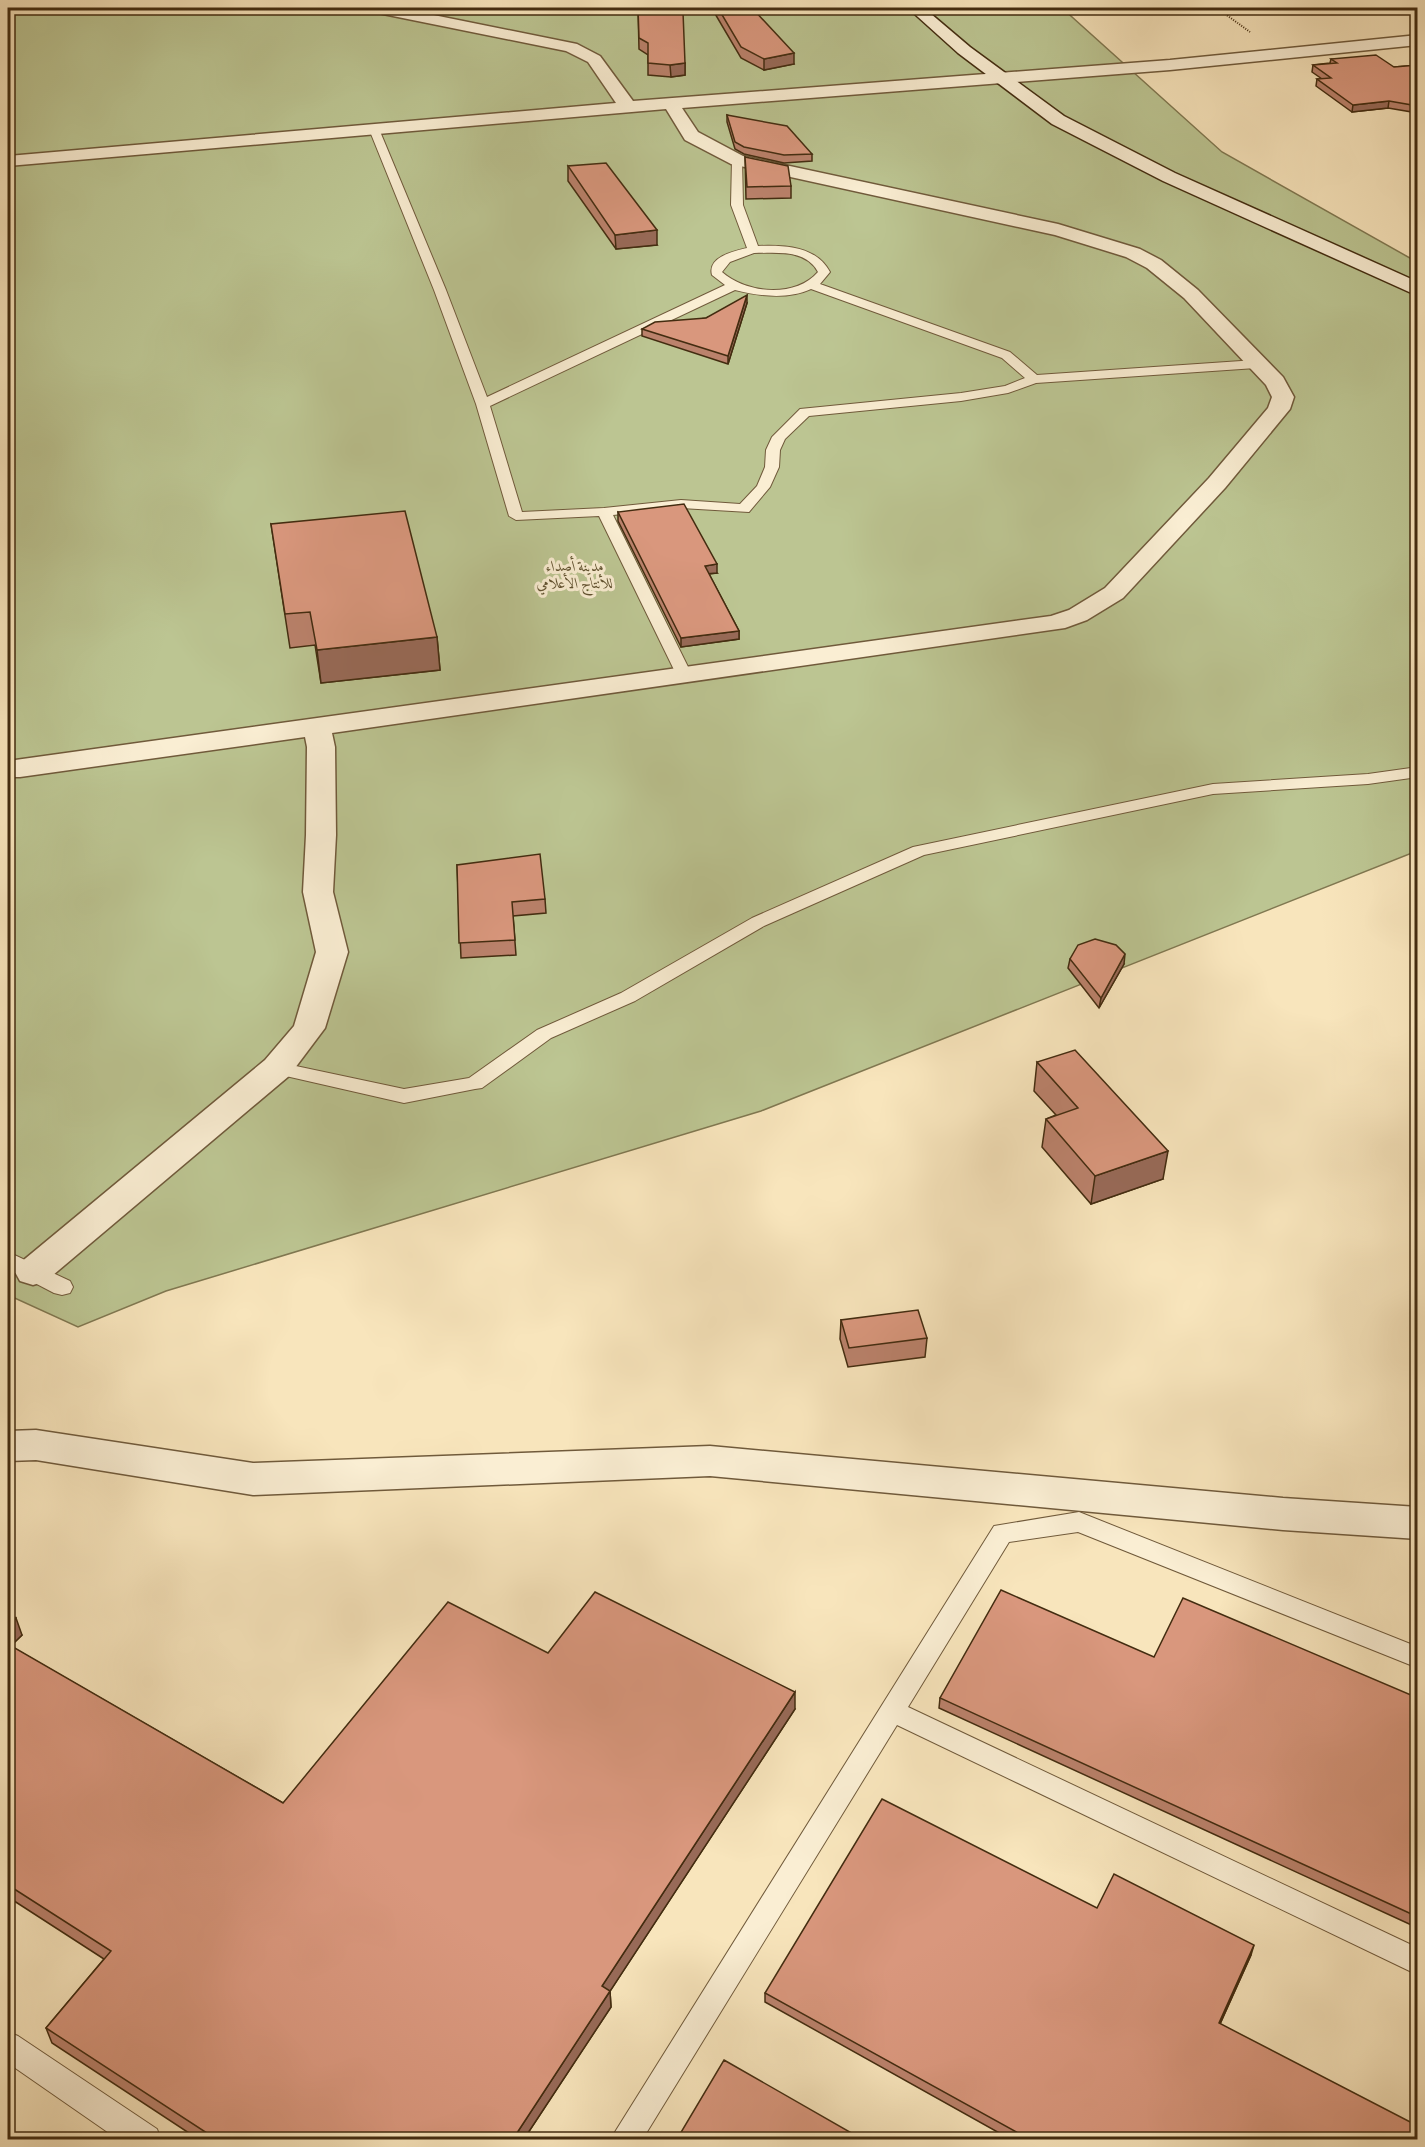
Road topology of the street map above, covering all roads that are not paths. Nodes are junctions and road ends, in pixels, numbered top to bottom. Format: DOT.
graph roads {
  1 [pos="378,8"];
  2 [pos="915,8"];
  3 [pos="1418,40"];
  4 [pos="1001,77"];
  5 [pos="671,104"];
  6 [pos="628,107"];
  7 [pos="374,129"];
  8 [pos="737,160"];
  9 [pos="8,161"];
  10 [pos="754,250"];
  11 [pos="812,285"];
  12 [pos="733,286"];
  13 [pos="1418,290"];
  14 [pos="1256,364"];
  15 [pos="1034,379"];
  16 [pos="483,404"];
  17 [pos="604,512"];
  18 [pos="684,675"];
  19 [pos="317,728"];
  20 [pos="8,769"];
  21 [pos="1418,772"];
  22 [pos="277,1068"];
  23 [pos="20,1266"];
  24 [pos="62,1287"];
  25 [pos="8,1446"];
  26 [pos="1418,1523"];
  27 [pos="1418,1658"];
  28 [pos="892,1711"];
  29 [pos="1418,1962"];
  30 [pos="8,2046"];
  31 [pos="146,2139"];
  32 [pos="625,2139"];
  1 -- 6 [label="street"];
  2 -- 4 [label="street"];
  3 -- 4 [label="street"];
  4 -- 5 [label="street"];
  4 -- 13 [label="street"];
  5 -- 6 [label="street"];
  5 -- 8 [label="street"];
  6 -- 7 [label="street"];
  7 -- 9 [label="street"];
  7 -- 16 [label="lane"];
  8 -- 10 [label="lane"];
  8 -- 14 [label="street"];
  10 -- 11 [label="lane"];
  10 -- 12 [label="lane"];
  11 -- 12 [label="lane"];
  11 -- 15 [label="lane"];
  12 -- 16 [label="lane"];
  14 -- 15 [label="lane"];
  14 -- 18 [label="street"];
  15 -- 17 [label="lane"];
  16 -- 17 [label="lane"];
  17 -- 18 [label="lane"];
  18 -- 19 [label="street"];
  19 -- 20 [label="street"];
  19 -- 22 [label="street"];
  21 -- 22 [label="lane"];
  22 -- 23 [label="street"];
  23 -- 24 [label="lane"];
  25 -- 26 [label="street"];
  27 -- 28 [label="lane"];
  28 -- 29 [label="lane"];
  28 -- 32 [label="lane"];
  30 -- 31 [label="lane"];
}
